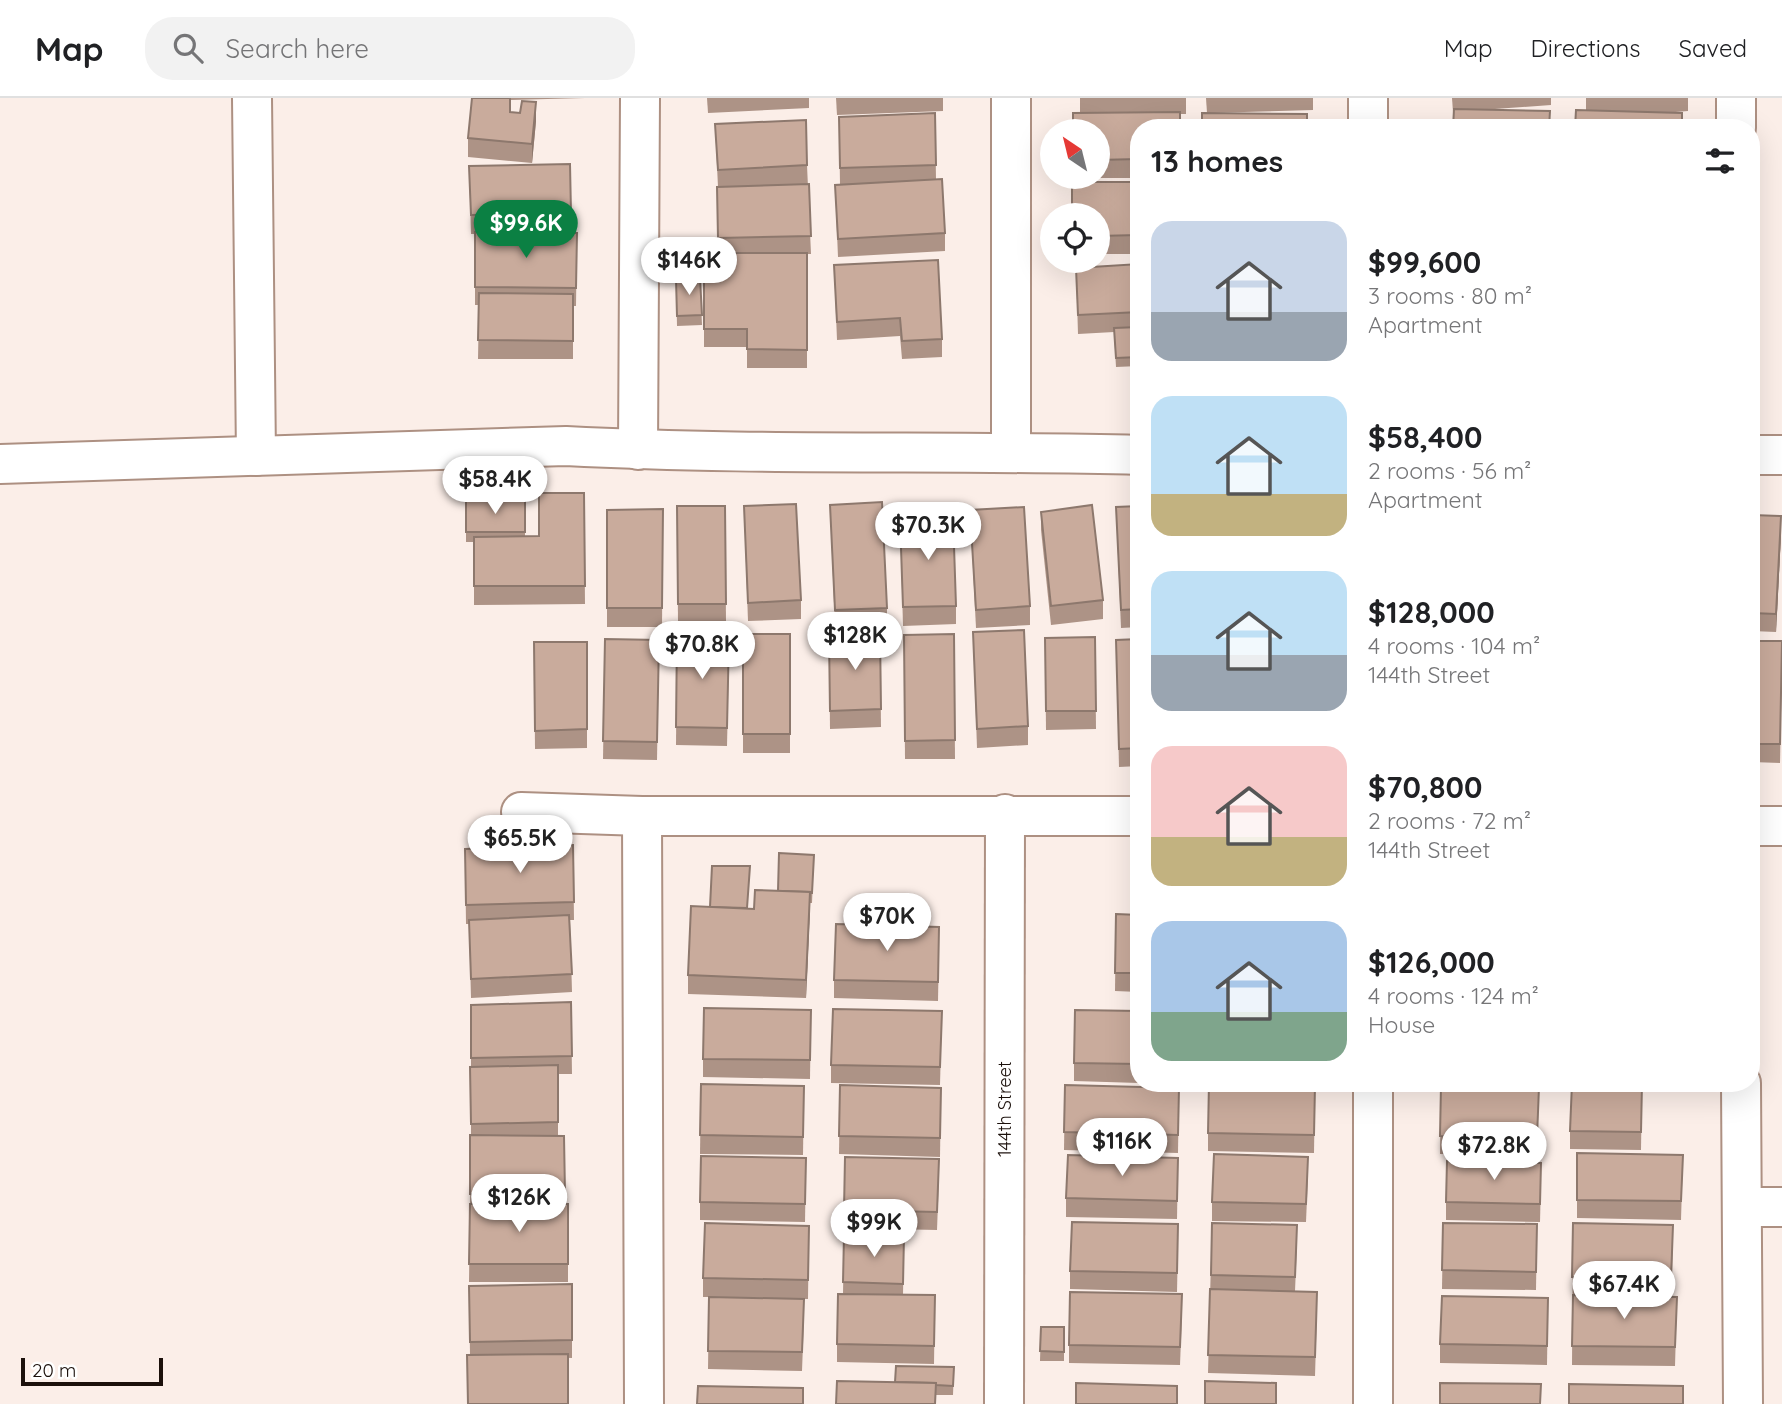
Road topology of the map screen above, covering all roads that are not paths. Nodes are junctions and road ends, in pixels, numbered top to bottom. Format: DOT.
graph roads {
  1 [pos="253,98"];
  2 [pos="640,98"];
  3 [pos="1011,98"];
  4 [pos="1368,98"];
  5 [pos="1736,98"];
  6 [pos="1368,119"];
  7 [pos="1736,119"];
  8 [pos="638,450"];
  9 [pos="1011,451"];
  10 [pos="1130,455"];
  11 [pos="1760,455"];
  12 [pos="1782,455"];
  13 [pos="256,456"];
  14 [pos="0,464"];
  15 [pos="522,812"];
  16 [pos="1004,814"];
  17 [pos="642,816"];
  18 [pos="1130,816"];
  19 [pos="1782,826"];
  20 [pos="1760,827"];
  21 [pos="1373,1092"];
  22 [pos="1741,1092"];
  23 [pos="1743,1206"];
  24 [pos="1782,1207"];
  25 [pos="644,1404"];
  26 [pos="1004,1404"];
  27 [pos="1373,1404"];
  28 [pos="1743,1404"];
  1 -- 13 [label="street"];
  2 -- 8 [label="street"];
  3 -- 9 [label="street"];
  4 -- 6 [label="street"];
  5 -- 7 [label="street"];
  8 -- 9 [label="street"];
  8 -- 13 [label="street"];
  9 -- 10 [label="street"];
  11 -- 12 [label="street"];
  13 -- 14 [label="street"];
  15 -- 17 [label="street"];
  16 -- 17 [label="street"];
  16 -- 18 [label="street"];
  16 -- 26 [label="street, 144th Street"];
  17 -- 25 [label="street"];
  19 -- 20 [label="street"];
  21 -- 27 [label="street"];
  22 -- 23 [label="street"];
  23 -- 24 [label="street"];
  23 -- 28 [label="street"];
}
